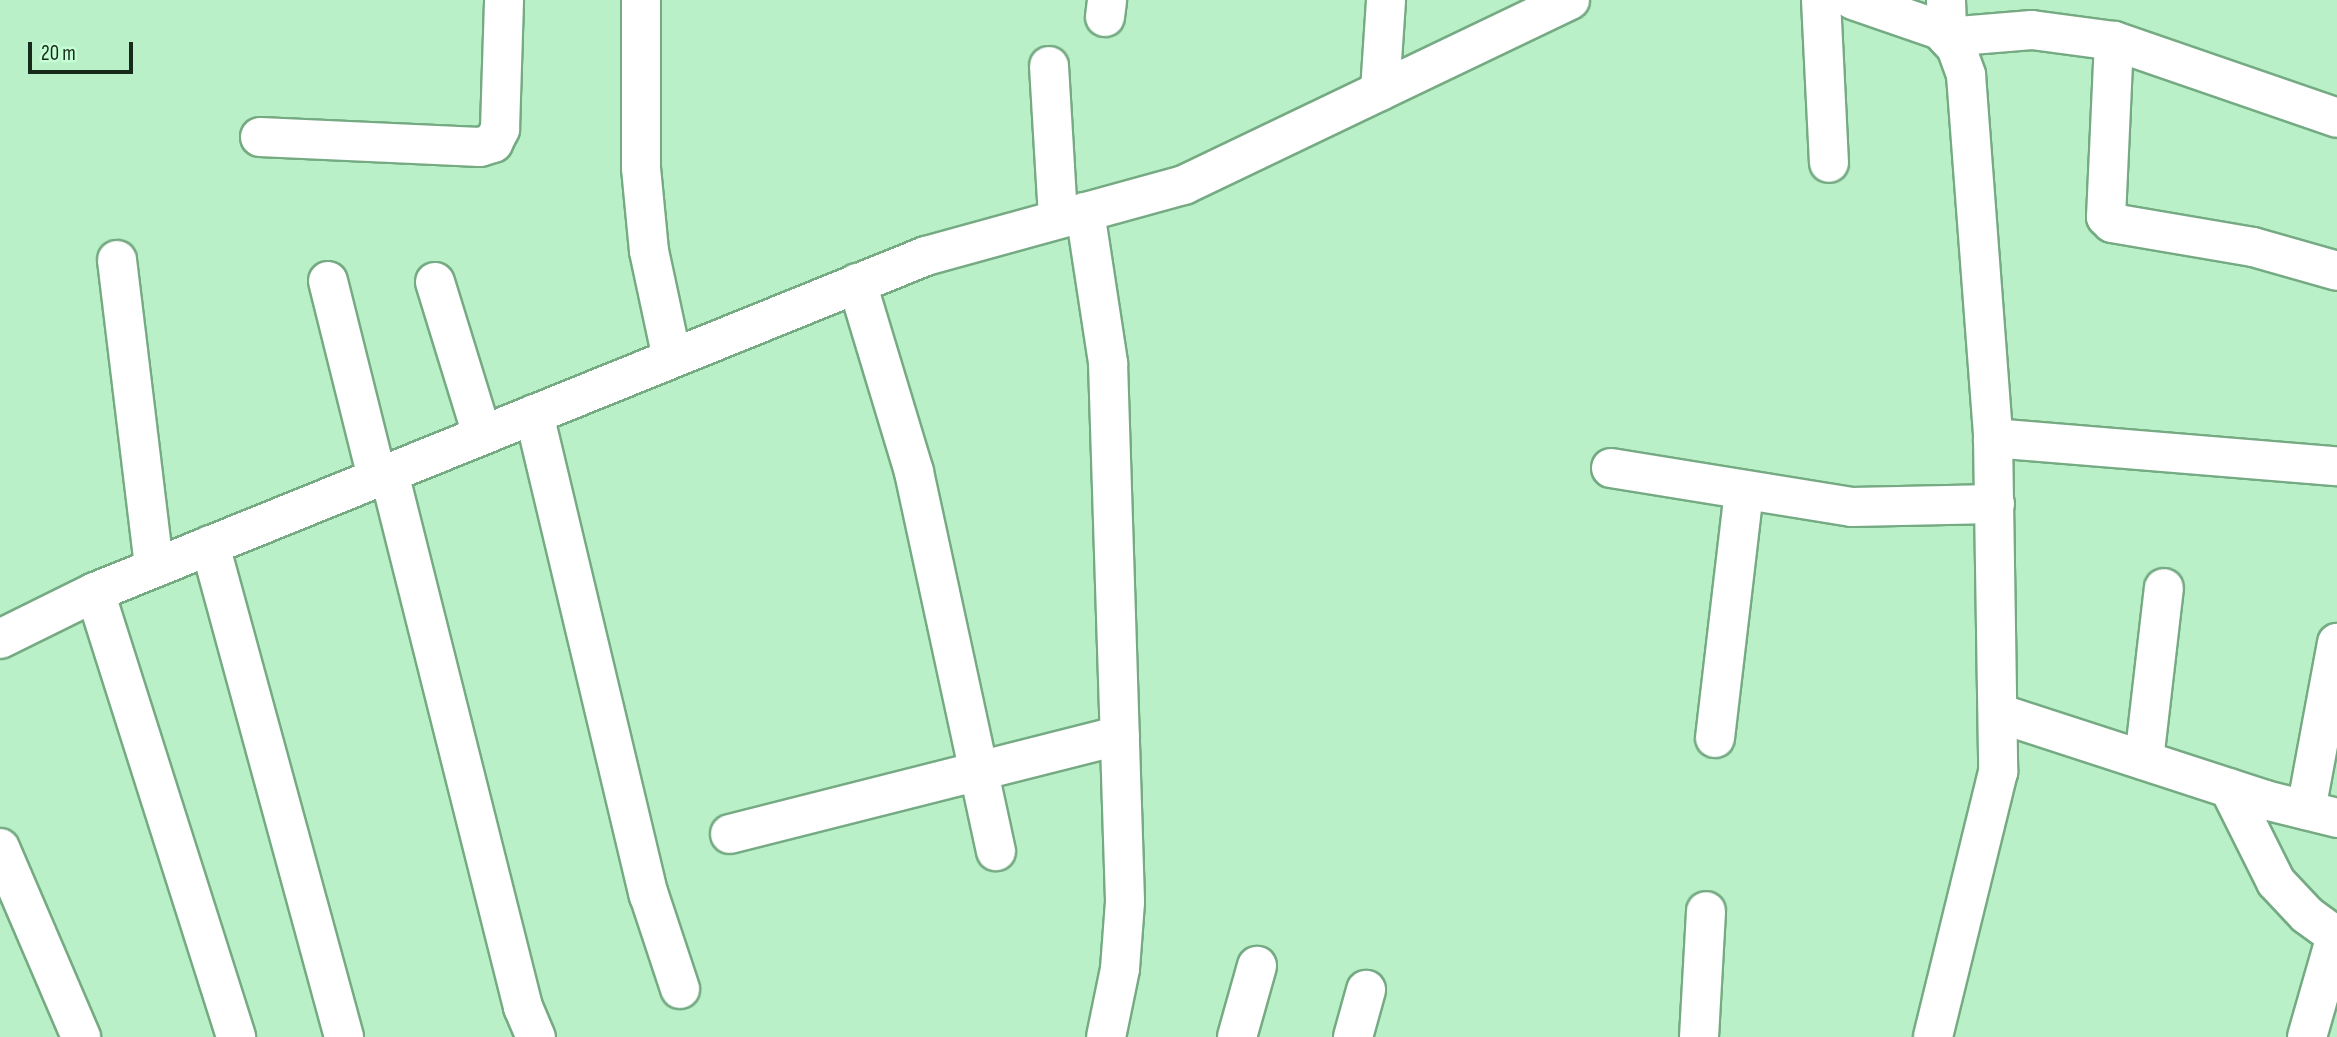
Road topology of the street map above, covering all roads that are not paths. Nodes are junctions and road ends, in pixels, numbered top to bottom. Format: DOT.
graph roads {
  1 [pos="504,0"];
  2 [pos="642,0"];
  3 [pos="1386,0"];
  4 [pos="1570,0"];
  5 [pos="1821,0"];
  6 [pos="1853,0"];
  7 [pos="1946,19"];
  8 [pos="2114,41"];
  9 [pos="1049,66"];
  10 [pos="1380,91"];
  11 [pos="2337,118"];
  12 [pos="260,137"];
  13 [pos="1829,163"];
  14 [pos="1072,216"];
  15 [pos="117,260"];
  16 [pos="2337,271"];
  17 [pos="328,281"];
  18 [pos="435,282"];
  19 [pos="857,284"];
  20 [pos="672,358"];
  21 [pos="534,414"];
  22 [pos="482,435"];
  23 [pos="1993,438"];
  24 [pos="2337,466"];
  25 [pos="1611,468"];
  26 [pos="383,475"];
  27 [pos="1744,491"];
  28 [pos="1994,505"];
  29 [pos="210,545"];
  30 [pos="155,568"];
  31 [pos="2164,588"];
  32 [pos="95,592"];
  33 [pos="0,639"];
  34 [pos="2337,643"];
  35 [pos="1998,713"];
  36 [pos="1120,735"];
  37 [pos="1715,738"];
  38 [pos="2144,760"];
  39 [pos="979,771"];
  40 [pos="2229,788"];
  41 [pos="2321,814"];
  42 [pos="730,835"];
  43 [pos="0,848"];
  44 [pos="996,851"];
  45 [pos="1706,911"];
  46 [pos="2336,937"];
  47 [pos="1257,966"];
  48 [pos="680,989"];
  49 [pos="1366,990"];
  50 [pos="81,1037"];
  51 [pos="236,1037"];
  52 [pos="344,1037"];
  53 [pos="536,1037"];
  54 [pos="1106,1037"];
  55 [pos="1237,1037"];
  56 [pos="1353,1037"];
  57 [pos="1699,1037"];
  58 [pos="1933,1037"];
  59 [pos="2307,1037"];
  1 -- 12 [label="street"];
  2 -- 20 [label="street"];
  3 -- 10 [label="street"];
  4 -- 10 [label="street"];
  5 -- 13 [label="street"];
  6 -- 7 [label="street"];
  7 -- 8 [label="street"];
  7 -- 23 [label="street"];
  8 -- 11 [label="street"];
  8 -- 16 [label="street"];
  9 -- 14 [label="street"];
  10 -- 14 [label="street"];
  14 -- 19 [label="street"];
  14 -- 36 [label="street"];
  15 -- 30 [label="street"];
  17 -- 26 [label="street"];
  18 -- 22 [label="street"];
  19 -- 20 [label="street"];
  19 -- 39 [label="street"];
  20 -- 21 [label="street"];
  21 -- 22 [label="street"];
  21 -- 48 [label="street"];
  22 -- 26 [label="street"];
  23 -- 24 [label="street"];
  23 -- 28 [label="street"];
  25 -- 27 [label="street"];
  26 -- 29 [label="street"];
  26 -- 53 [label="street"];
  27 -- 28 [label="street"];
  27 -- 37 [label="street"];
  28 -- 35 [label="street"];
  29 -- 30 [label="street"];
  29 -- 52 [label="street"];
  30 -- 32 [label="street"];
  31 -- 38 [label="street"];
  32 -- 33 [label="street"];
  32 -- 51 [label="street"];
  34 -- 41 [label="street"];
  35 -- 38 [label="street"];
  35 -- 58 [label="street"];
  36 -- 39 [label="street"];
  36 -- 54 [label="street"];
  38 -- 40 [label="street"];
  39 -- 42 [label="street"];
  39 -- 44 [label="street"];
  40 -- 41 [label="street"];
  40 -- 46 [label="street"];
  43 -- 50 [label="street"];
  45 -- 57 [label="street"];
  46 -- 59 [label="street"];
  47 -- 55 [label="street"];
  49 -- 56 [label="street"];
}
